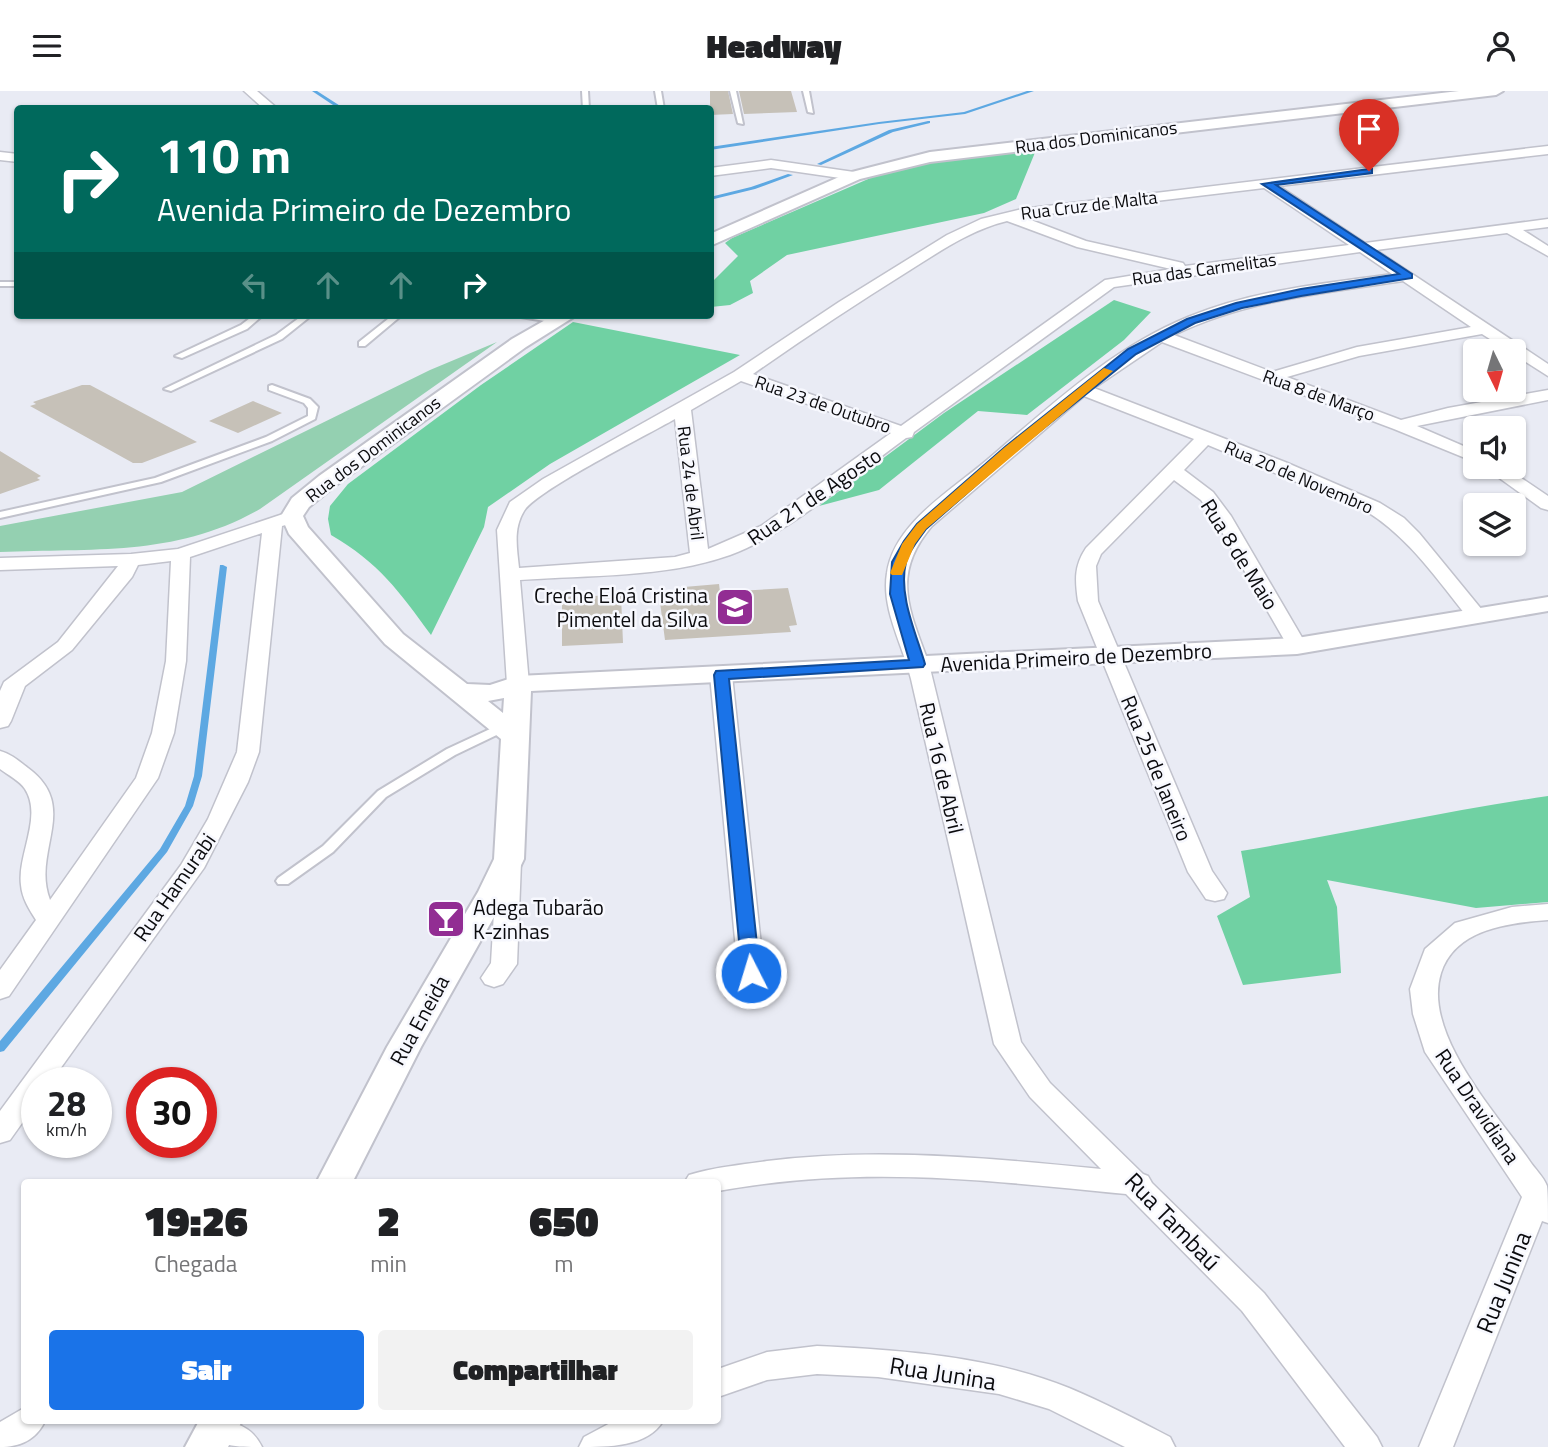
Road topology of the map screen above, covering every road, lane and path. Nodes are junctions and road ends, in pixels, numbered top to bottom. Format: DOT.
graph roads {
  1 [pos="250,91"];
  2 [pos="733,91"];
  3 [pos="806,91"];
  4 [pos="1496,91"];
  5 [pos="267,105"];
  6 [pos="811,112"];
  7 [pos="741,123"];
  8 [pos="1548,150"];
  9 [pos="714,170"];
  10 [pos="854,176"];
  11 [pos="1267,184"];
  12 [pos="1007,216"];
  13 [pos="1548,223"];
  14 [pos="1509,228"];
  15 [pos="714,239"];
  16 [pos="1365,247"];
  17 [pos="1548,252"];
  18 [pos="1189,270"];
  19 [pos="1408,276"];
  20 [pos="254,319"];
  21 [pos="303,319"];
  22 [pos="393,319"];
  23 [pos="561,319"];
  24 [pos="1486,330"];
  25 [pos="1161,336"];
  26 [pos="362,344"];
  27 [pos="179,356"];
  28 [pos="1548,372"];
  29 [pos="740,375"];
  30 [pos="1271,377"];
  31 [pos="272,388"];
  32 [pos="168,389"];
  33 [pos="1084,390"];
  34 [pos="1548,395"];
  35 [pos="682,408"];
  36 [pos="1400,425"];
  37 [pos="906,433"];
  38 [pos="1205,438"];
  39 [pos="1463,452"];
  40 [pos="1174,471"];
  41 [pos="1511,479"];
  42 [pos="1548,504"];
  43 [pos="0,515"];
  44 [pos="283,520"];
  45 [pos="181,554"];
  46 [pos="700,558"];
  47 [pos="131,560"];
  48 [pos="0,564"];
  49 [pos="510,575"];
  50 [pos="1548,604"];
  51 [pos="1477,617"];
  52 [pos="1297,646"];
  53 [pos="1110,655"];
  54 [pos="918,664"];
  55 [pos="722,675"];
  56 [pos="518,684"];
  57 [pos="7,686"];
  58 [pos="459,692"];
  59 [pos="0,721"];
  60 [pos="509,731"];
  61 [pos="0,758"];
  62 [pos="509,859"];
  63 [pos="283,881"];
  64 [pos="1215,893"];
  65 [pos="1548,912"];
  66 [pos="47,918"];
  67 [pos="494,978"];
  68 [pos="0,989"];
  69 [pos="734,991"];
  70 [pos="995,992"];
  71 [pos="12,1098"];
  72 [pos="0,1132"];
  73 [pos="336,1179"];
  74 [pos="721,1179"];
  75 [pos="1138,1184"];
  76 [pos="1543,1203"];
  77 [pos="721,1382"];
  78 [pos="24,1424"];
  79 [pos="640,1424"];
  80 [pos="0,1441"];
  81 [pos="596,1447"];
  82 [pos="1158,1447"];
  83 [pos="1365,1447"];
  84 [pos="1436,1447"];
  1 -- 5 [label="street"];
  2 -- 7 [label="lane"];
  3 -- 6 [label="lane"];
  4 -- 10 [label="street, Rua dos Dominicanos"];
  8 -- 11 [label="street, Rua Cruz de Malta"];
  9 -- 10 [label="street"];
  10 -- 15 [label="street, Rua dos Dominicanos"];
  11 -- 12 [label="street, Rua Cruz de Malta"];
  11 -- 16 [label="street"];
  12 -- 18 [label="street"];
  12 -- 29 [label="street, Rua Cruz de Malta"];
  13 -- 14 [label="street, Rua das Carmelitas"];
  14 -- 16 [label="street, Rua das Carmelitas"];
  14 -- 17 [label="street"];
  16 -- 18 [label="street, Rua das Carmelitas"];
  16 -- 19 [label="street"];
  18 -- 37 [label="street, Rua das Carmelitas"];
  19 -- 24 [label="street"];
  19 -- 25 [label="street, Rua 16 de Abril"];
  20 -- 27 [label="lane"];
  21 -- 32 [label="lane"];
  22 -- 26 [label="lane"];
  23 -- 44 [label="street, Rua dos Dominicanos"];
  24 -- 28 [label="street"];
  24 -- 30 [label="street"];
  25 -- 30 [label="street, Rua 8 de Março"];
  25 -- 33 [label="street, Rua 16 de Abril"];
  29 -- 35 [label="street, Rua Cruz de Malta"];
  29 -- 37 [label="street, Rua 23 de Outubro"];
  30 -- 36 [label="street, Rua 8 de Março"];
  31 -- 43 [label="lane"];
  33 -- 38 [label="street, Rua 20 de Novembro"];
  33 -- 54 [label="street, Rua 16 de Abril"];
  34 -- 36 [label="street"];
  35 -- 46 [label="street, Rua 24 de Abril"];
  35 -- 49 [label="street"];
  36 -- 39 [label="street, Rua 8 de Março"];
  37 -- 46 [label="street, Rua 21 de Agosto"];
  38 -- 40 [label="street, Rua 25 de Janeiro"];
  38 -- 51 [label="street, Rua 20 de Novembro"];
  40 -- 52 [label="street, Rua 8 de Maio"];
  40 -- 53 [label="street, Rua 25 de Janeiro"];
  41 -- 42 [label="street"];
  44 -- 45 [label="street"];
  44 -- 58 [label="street"];
  44 -- 71 [label="street, Rua Hamurabi"];
  45 -- 47 [label="street"];
  45 -- 66 [label="street"];
  46 -- 49 [label="street, Rua 21 de Agosto"];
  47 -- 48 [label="street"];
  47 -- 57 [label="street"];
  49 -- 56 [label="street"];
  50 -- 51 [label="street, Avenida Primeiro de Dezembro"];
  51 -- 52 [label="street, Avenida Primeiro de Dezembro"];
  52 -- 53 [label="street, Avenida Primeiro de Dezembro"];
  53 -- 54 [label="street, Avenida Primeiro de Dezembro"];
  53 -- 64 [label="street, Rua 25 de Janeiro"];
  54 -- 55 [label="street, Avenida Primeiro de Dezembro"];
  54 -- 70 [label="street, Rua 16 de Abril"];
  55 -- 56 [label="street, Avenida Primeiro de Dezembro"];
  55 -- 69 [label="street"];
  56 -- 58 [label="street, Avenida Primeiro de Dezembro"];
  56 -- 60 [label="street"];
  57 -- 59 [label="street"];
  58 -- 60 [label="street"];
  60 -- 62 [label="street"];
  60 -- 63 [label="lane"];
  61 -- 66 [label="street"];
  62 -- 67 [label="street"];
  62 -- 73 [label="street, Rua Eneida"];
  65 -- 76 [label="street, Rua Dravidiana"];
  66 -- 68 [label="street"];
  70 -- 75 [label="street, Rua Tambaú"];
  71 -- 72 [label="street, Rua Hamurabi"];
  74 -- 75 [label="street"];
  75 -- 83 [label="street, Rua Tambaú"];
  76 -- 84 [label="street, Rua Junina"];
  77 -- 82 [label="street, Rua Junina"];
  78 -- 80 [label="street"];
  79 -- 81 [label="street"];
}
